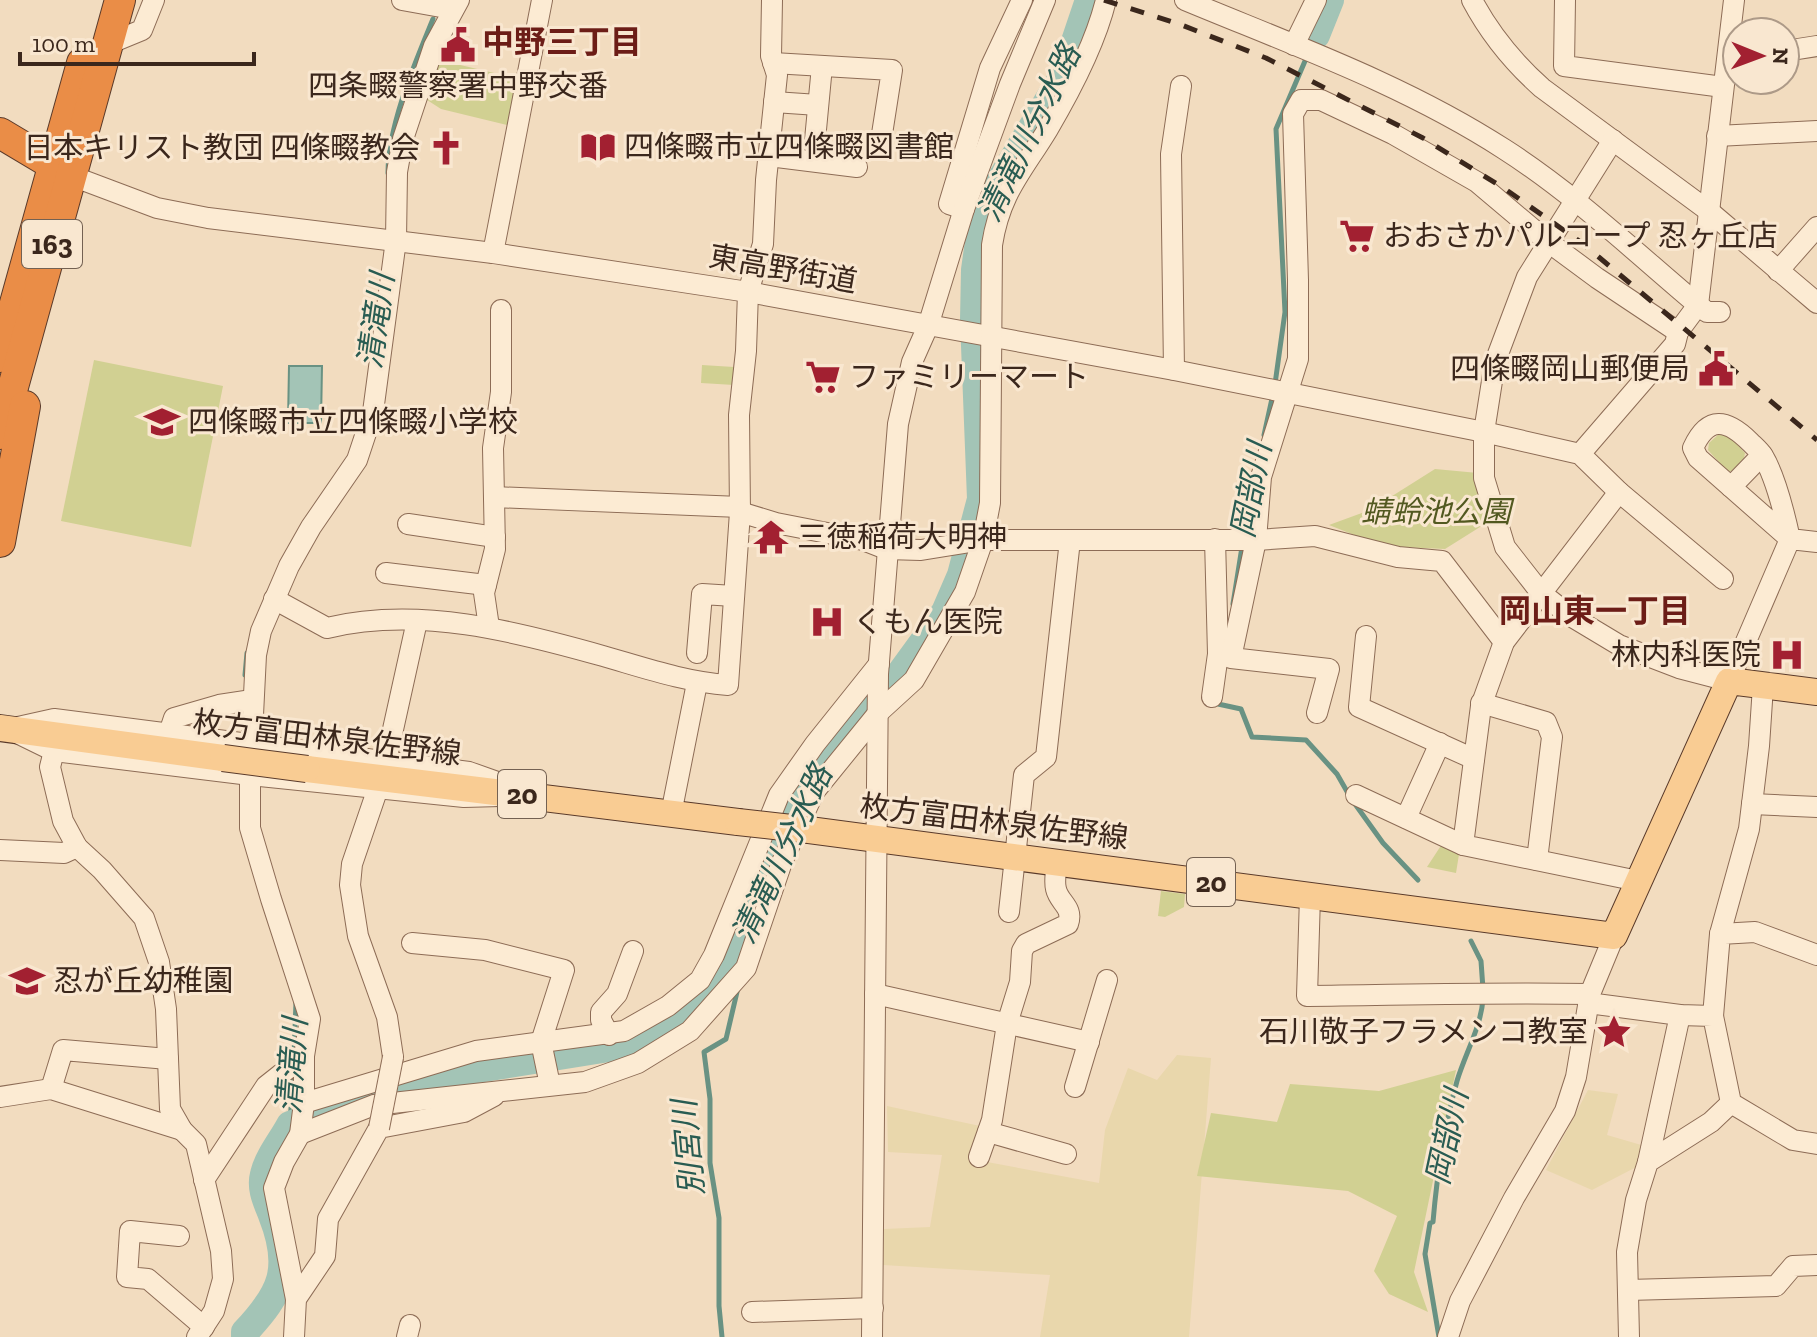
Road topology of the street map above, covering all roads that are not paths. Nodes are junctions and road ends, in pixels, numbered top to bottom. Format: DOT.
graph roads {
  1 [pos="101,0"];
  2 [pos="120,0"];
  3 [pos="154,0"];
  4 [pos="402,0"];
  5 [pos="542,0"];
  6 [pos="772,0"];
  7 [pos="1022,0"];
  8 [pos="1045,0"];
  9 [pos="1106,0"];
  10 [pos="1185,0"];
  11 [pos="1316,0"];
  12 [pos="1472,0"];
  13 [pos="1565,0"];
  14 [pos="455,4"];
  15 [pos="108,44"];
  16 [pos="1304,49"];
  17 [pos="773,63"];
  18 [pos="822,66"];
  19 [pos="1181,86"];
  20 [pos="1721,87"];
  21 [pos="1722,96"];
  22 [pos="774,102"];
  23 [pos="818,105"];
  24 [pos="1817,131"];
  25 [pos="0,133"];
  26 [pos="882,134"];
  27 [pos="1717,136"];
  28 [pos="815,140"];
  29 [pos="1613,140"];
  30 [pos="769,156"];
  31 [pos="857,167"];
  32 [pos="62,170"];
  33 [pos="1573,201"];
  34 [pos="964,209"];
  35 [pos="1710,212"];
  36 [pos="1817,227"];
  37 [pos="396,240"];
  38 [pos="1547,241"];
  39 [pos="493,253"];
  40 [pos="1778,271"];
  41 [pos="748,292"];
  42 [pos="1817,303"];
  43 [pos="1698,305"];
  44 [pos="501,310"];
  45 [pos="1720,312"];
  46 [pos="928,326"];
  47 [pos="1678,332"];
  48 [pos="991,338"];
  49 [pos="0,357"];
  50 [pos="1174,370"];
  51 [pos="1279,391"];
  52 [pos="10,432"];
  53 [pos="1484,432"];
  54 [pos="1580,454"];
  55 [pos="1762,455"];
  56 [pos="1731,487"];
  57 [pos="1619,492"];
  58 [pos="494,497"];
  59 [pos="740,510"];
  60 [pos="408,524"];
  61 [pos="495,537"];
  62 [pos="1215,539"];
  63 [pos="1790,539"];
  64 [pos="983,540"];
  65 [pos="1070,540"];
  66 [pos="1248,540"];
  67 [pos="1817,542"];
  68 [pos="5,549"];
  69 [pos="886,549"];
  70 [pos="386,573"];
  71 [pos="1723,579"];
  72 [pos="486,585"];
  73 [pos="1541,593"];
  74 [pos="734,596"];
  75 [pos="274,599"];
  76 [pos="417,621"];
  77 [pos="489,627"];
  78 [pos="1366,636"];
  79 [pos="1504,642"];
  80 [pos="697,653"];
  81 [pos="878,669"];
  82 [pos="1729,681"];
  83 [pos="697,683"];
  84 [pos="1763,686"];
  85 [pos="1817,692"];
  86 [pos="1212,697"];
  87 [pos="252,700"];
  88 [pos="1481,703"];
  89 [pos="879,712"];
  90 [pos="1317,713"];
  91 [pos="4,729"];
  92 [pos="169,733"];
  93 [pos="251,743"];
  94 [pos="1440,743"];
  95 [pos="54,751"];
  96 [pos="1474,759"];
  97 [pos="386,761"];
  98 [pos="250,775"];
  99 [pos="378,788"];
  100 [pos="534,795"];
  101 [pos="1356,795"];
  102 [pos="1752,804"];
  103 [pos="1817,807"];
  104 [pos="671,814"];
  105 [pos="1406,818"];
  106 [pos="876,841"];
  107 [pos="1463,845"];
  108 [pos="77,847"];
  109 [pos="0,850"];
  110 [pos="1014,857"];
  111 [pos="1537,860"];
  112 [pos="1057,862"];
  113 [pos="1638,881"];
  114 [pos="1310,896"];
  115 [pos="1009,912"];
  116 [pos="1720,934"];
  117 [pos="1614,936"];
  118 [pos="412,943"];
  119 [pos="737,943"];
  120 [pos="633,951"];
  121 [pos="1817,955"];
  122 [pos="1107,980"];
  123 [pos="875,994"];
  124 [pos="1589,998"];
  125 [pos="1680,1015"];
  126 [pos="1713,1016"];
  127 [pos="1007,1024"];
  128 [pos="609,1035"];
  129 [pos="1089,1042"];
  130 [pos="542,1046"];
  131 [pos="168,1059"];
  132 [pos="295,1063"];
  133 [pos="549,1079"];
  134 [pos="1075,1087"];
  135 [pos="51,1089"];
  136 [pos="506,1090"];
  137 [pos="0,1097"];
  138 [pos="1731,1103"];
  139 [pos="302,1118"];
  140 [pos="1817,1127"];
  141 [pos="379,1128"];
  142 [pos="182,1130"];
  143 [pos="988,1132"];
  144 [pos="1793,1140"];
  145 [pos="1817,1144"];
  146 [pos="1066,1154"];
  147 [pos="979,1157"];
  148 [pos="1648,1162"];
  149 [pos="204,1180"];
  150 [pos="179,1236"];
  151 [pos="1817,1265"];
  152 [pos="1628,1290"];
  153 [pos="296,1299"];
  154 [pos="873,1308"];
  155 [pos="752,1312"];
  156 [pos="200,1332"];
  157 [pos="294,1337"];
  158 [pos="872,1337"];
  159 [pos="1448,1337"];
  160 [pos="1629,1337"];
  1 -- 32 [label="highway, 163"];
  2 -- 15 [label="highway, 163"];
  3 -- 15 [label="street"];
  4 -- 14 [label="street"];
  5 -- 39 [label="street"];
  6 -- 17 [label="street"];
  7 -- 34 [label="street"];
  8 -- 34 [label="street"];
  9 -- 48 [label="street"];
  10 -- 16 [label="street"];
  11 -- 16 [label="street"];
  12 -- 29 [label="street"];
  13 -- 20 [label="street"];
  14 -- 37 [label="street"];
  15 -- 32 [label="highway, 163"];
  16 -- 33 [label="street"];
  17 -- 18 [label="street"];
  17 -- 22 [label="street"];
  18 -- 23 [label="street"];
  18 -- 26 [label="street"];
  19 -- 50 [label="street"];
  21 -- 27 [label="street"];
  22 -- 23 [label="street"];
  22 -- 30 [label="street"];
  23 -- 28 [label="street"];
  24 -- 27 [label="street"];
  25 -- 32 [label="highway"];
  27 -- 35 [label="street"];
  29 -- 33 [label="street"];
  29 -- 35 [label="street"];
  30 -- 31 [label="street"];
  30 -- 41 [label="street"];
  32 -- 37 [label="street, 東高野街道"];
  32 -- 49 [label="highway, 163"];
  32 -- 52 [label="highway, 163"];
  33 -- 38 [label="street"];
  33 -- 43 [label="street"];
  34 -- 46 [label="street"];
  35 -- 40 [label="street"];
  35 -- 43 [label="street"];
  36 -- 40 [label="street"];
  37 -- 39 [label="street, 東高野街道"];
  37 -- 75 [label="street"];
  38 -- 47 [label="street"];
  38 -- 51 [label="street"];
  38 -- 53 [label="street"];
  39 -- 41 [label="street, 東高野街道"];
  40 -- 42 [label="street"];
  41 -- 46 [label="street, 東高野街道"];
  41 -- 59 [label="street"];
  43 -- 45 [label="street"];
  43 -- 47 [label="street"];
  44 -- 58 [label="street"];
  46 -- 48 [label="street, 東高野街道"];
  46 -- 69 [label="street"];
  47 -- 54 [label="street"];
  48 -- 50 [label="street, 東高野街道"];
  48 -- 64 [label="street"];
  50 -- 51 [label="street, 東高野街道"];
  51 -- 53 [label="street, 東高野街道"];
  51 -- 66 [label="street"];
  52 -- 68 [label="highway"];
  53 -- 54 [label="street, 東高野街道"];
  53 -- 73 [label="street"];
  54 -- 57 [label="street"];
  55 -- 56 [label="street"];
  55 -- 56 [label="street"];
  55 -- 63 [label="street"];
  56 -- 63 [label="street"];
  57 -- 71 [label="street"];
  57 -- 73 [label="street"];
  58 -- 59 [label="street"];
  58 -- 61 [label="street"];
  59 -- 69 [label="street"];
  59 -- 74 [label="street"];
  60 -- 61 [label="street"];
  61 -- 72 [label="street"];
  62 -- 65 [label="street"];
  62 -- 66 [label="street"];
  62 -- 86 [label="street"];
  63 -- 67 [label="street"];
  63 -- 82 [label="street"];
  64 -- 65 [label="street"];
  64 -- 69 [label="street"];
  64 -- 89 [label="street"];
  65 -- 110 [label="street"];
  66 -- 79 [label="street"];
  66 -- 90 [label="street"];
  69 -- 81 [label="street"];
  70 -- 72 [label="street"];
  72 -- 77 [label="street"];
  73 -- 79 [label="street"];
  73 -- 82 [label="street"];
  74 -- 80 [label="street"];
  74 -- 83 [label="street"];
  75 -- 76 [label="street"];
  75 -- 87 [label="street"];
  76 -- 77 [label="street"];
  76 -- 97 [label="street"];
  77 -- 83 [label="street"];
  78 -- 94 [label="street"];
  79 -- 88 [label="street"];
  81 -- 89 [label="street"];
  81 -- 119 [label="street"];
  82 -- 84 [label="main road"];
  82 -- 113 [label="main road"];
  83 -- 104 [label="street"];
  84 -- 85 [label="main road"];
  84 -- 102 [label="street"];
  87 -- 92 [label="street"];
  87 -- 93 [label="street"];
  88 -- 96 [label="street"];
  88 -- 111 [label="street"];
  89 -- 106 [label="street"];
  89 -- 119 [label="street"];
  91 -- 92 [label="street"];
  91 -- 95 [label="street"];
  91 -- 100 [label="main road, 枚方富田林泉佐野線 / 20, bridge"];
  92 -- 93 [label="street"];
  93 -- 97 [label="street"];
  93 -- 98 [label="street"];
  94 -- 96 [label="street"];
  94 -- 105 [label="street"];
  95 -- 98 [label="street"];
  95 -- 108 [label="street"];
  96 -- 107 [label="street"];
  97 -- 100 [label="street"];
  98 -- 99 [label="street"];
  98 -- 132 [label="street"];
  99 -- 100 [label="street"];
  99 -- 141 [label="street, bridge"];
  100 -- 104 [label="main road, 枚方富田林泉佐野線 / 20"];
  101 -- 105 [label="street"];
  102 -- 103 [label="street"];
  102 -- 116 [label="street"];
  104 -- 106 [label="main road, 枚方富田林泉佐野線 / 20, bridge"];
  105 -- 107 [label="street"];
  106 -- 110 [label="main road, 枚方富田林泉佐野線 / 20"];
  106 -- 123 [label="street"];
  107 -- 111 [label="street"];
  108 -- 109 [label="street"];
  108 -- 131 [label="street"];
  110 -- 112 [label="main road, 枚方富田林泉佐野線 / 20"];
  110 -- 115 [label="street"];
  111 -- 113 [label="street"];
  112 -- 114 [label="main road, 枚方富田林泉佐野線 / 20"];
  112 -- 127 [label="street"];
  113 -- 117 [label="main road"];
  114 -- 117 [label="main road, 枚方富田林泉佐野線 / 20"];
  114 -- 124 [label="street"];
  116 -- 121 [label="street"];
  116 -- 126 [label="street"];
  117 -- 124 [label="street"];
  118 -- 130 [label="street"];
  119 -- 128 [label="street"];
  119 -- 133 [label="street"];
  120 -- 128 [label="street"];
  122 -- 129 [label="street"];
  123 -- 127 [label="street"];
  123 -- 154 [label="street"];
  124 -- 125 [label="street"];
  124 -- 159 [label="street"];
  125 -- 126 [label="street"];
  125 -- 148 [label="street"];
  126 -- 138 [label="street"];
  127 -- 129 [label="street"];
  127 -- 143 [label="street"];
  128 -- 130 [label="street"];
  129 -- 134 [label="street"];
  130 -- 133 [label="street"];
  130 -- 139 [label="street"];
  131 -- 135 [label="street"];
  131 -- 142 [label="street"];
  132 -- 139 [label="street"];
  132 -- 149 [label="street"];
  133 -- 136 [label="street"];
  135 -- 137 [label="street"];
  135 -- 142 [label="street"];
  136 -- 139 [label="street"];
  136 -- 141 [label="street"];
  138 -- 144 [label="street"];
  138 -- 148 [label="street"];
  139 -- 153 [label="street"];
  140 -- 144 [label="street"];
  141 -- 153 [label="street"];
  142 -- 149 [label="street"];
  143 -- 146 [label="street"];
  143 -- 147 [label="street"];
  144 -- 145 [label="street"];
  148 -- 152 [label="street"];
  149 -- 156 [label="street"];
  150 -- 156 [label="street"];
  151 -- 152 [label="street"];
  152 -- 160 [label="street"];
  153 -- 157 [label="street"];
  154 -- 155 [label="street"];
  154 -- 158 [label="street"];
}
